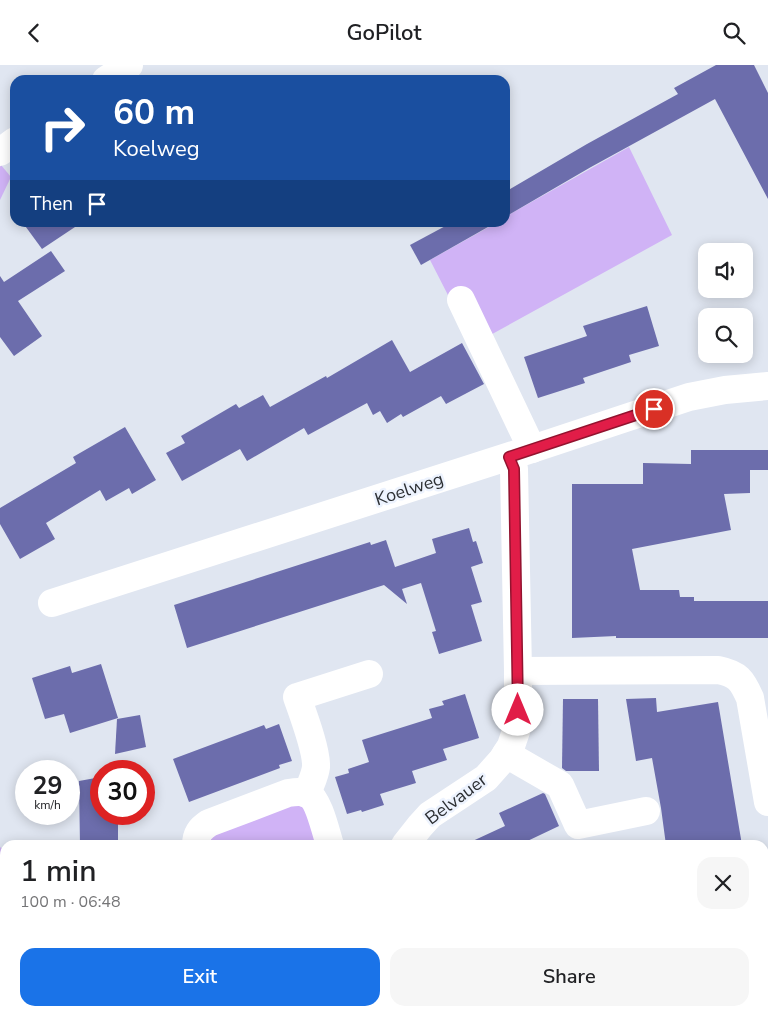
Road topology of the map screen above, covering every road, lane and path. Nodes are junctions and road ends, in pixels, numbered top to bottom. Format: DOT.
graph roads {
  1 [pos="129,65"];
  2 [pos="114,75"];
  3 [pos="461,300"];
  4 [pos="768,386"];
  5 [pos="520,453"];
  6 [pos="52,603"];
  7 [pos="518,671"];
  8 [pos="369,675"];
  9 [pos="506,754"];
  10 [pos="307,793"];
  11 [pos="768,802"];
  12 [pos="646,811"];
  13 [pos="197,840"];
  14 [pos="328,840"];
  15 [pos="409,840"];
  1 -- 2 [label="street"];
  3 -- 5 [label="street, Belvauer"];
  4 -- 5 [label="street, Koelweg"];
  5 -- 6 [label="street, Koelweg"];
  5 -- 7 [label="street, Belvauer"];
  7 -- 9 [label="street, Belvauer"];
  7 -- 11 [label="street"];
  8 -- 10 [label="street"];
  9 -- 12 [label="street"];
  9 -- 15 [label="street, Belvauer"];
  10 -- 13 [label="street"];
  10 -- 14 [label="street"];
}
